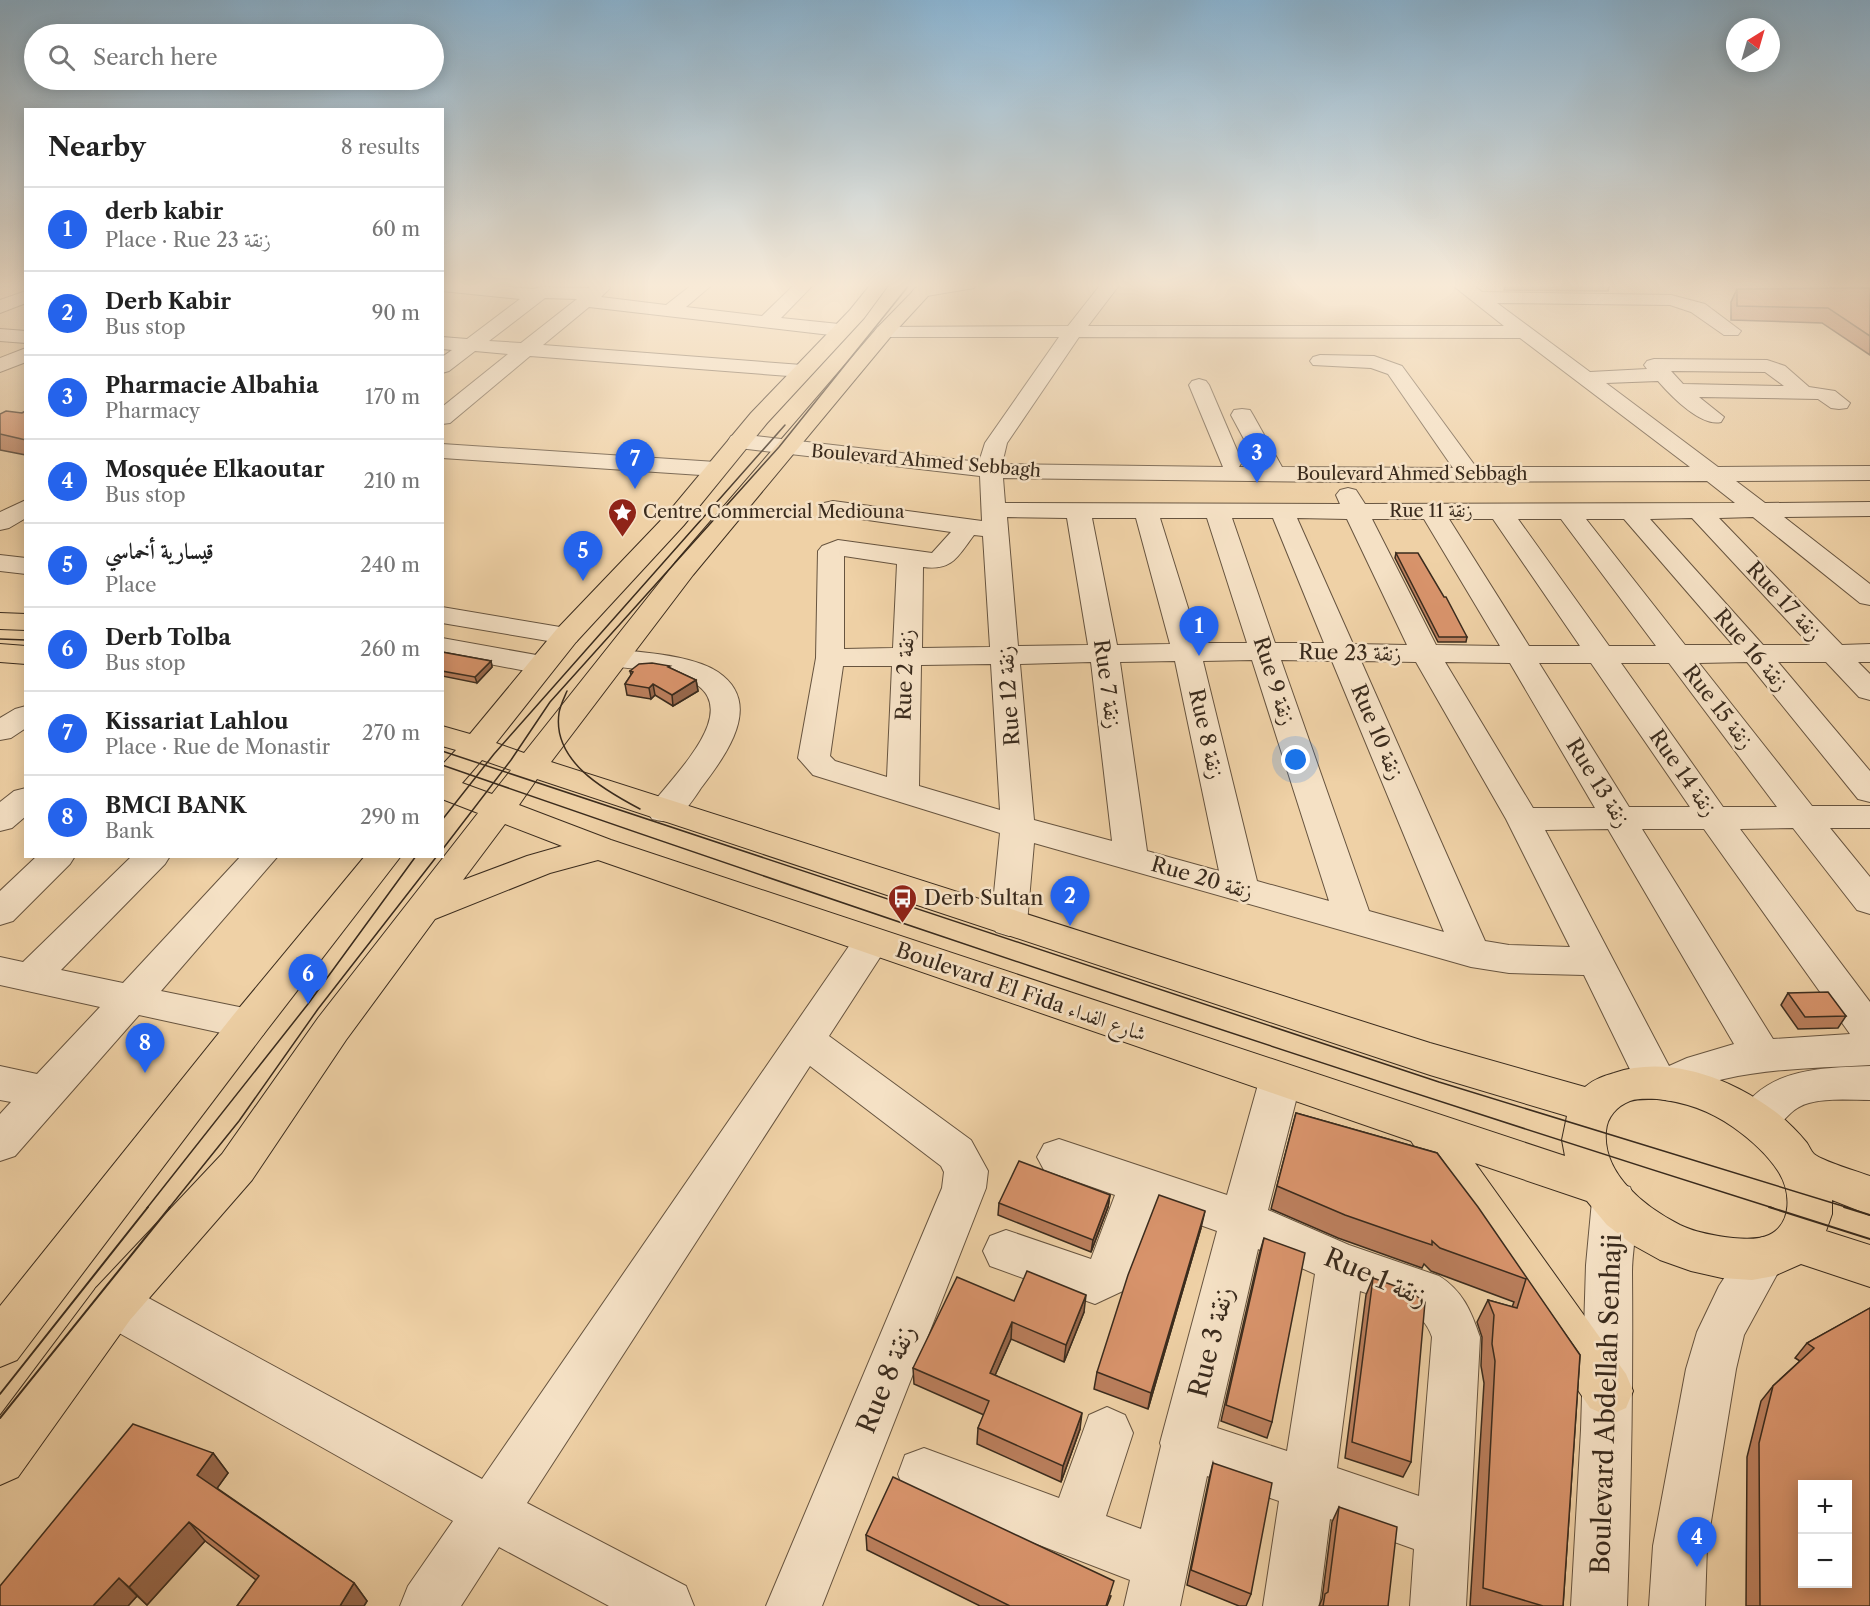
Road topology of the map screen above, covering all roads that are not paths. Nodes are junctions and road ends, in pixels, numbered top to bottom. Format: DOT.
graph roads {
  1 [pos="15,359"];
  2 [pos="515,359"];
  3 [pos="641,359"];
  4 [pos="691,359"];
  5 [pos="813,359"];
  6 [pos="862,359"];
  7 [pos="1053,359"];
  8 [pos="1558,359"];
  9 [pos="1320,361"];
  10 [pos="687,363"];
  11 [pos="0,366"];
  12 [pos="802,371"];
  13 [pos="1662,375"];
  14 [pos="1584,378"];
  15 [pos="1199,385"];
  16 [pos="1677,390"];
  17 [pos="1803,392"];
  18 [pos="1839,403"];
  19 [pos="1242,415"];
  20 [pos="444,416"];
  21 [pos="1713,417"];
  22 [pos="742,437"];
  23 [pos="791,443"];
  24 [pos="444,451"];
  25 [pos="1870,457"];
  26 [pos="1231,462"];
  27 [pos="990,465"];
  28 [pos="1702,465"];
  29 [pos="1465,467"];
  30 [pos="1272,468"];
  31 [pos="1335,468"];
  32 [pos="716,469"];
  33 [pos="1870,472"];
  34 [pos="833,508"];
  35 [pos="1078,510"];
  36 [pos="1758,510"];
  37 [pos="1146,511"];
  38 [pos="1217,511"];
  39 [pos="1282,511"];
  40 [pos="1356,511"];
  41 [pos="1432,511"];
  42 [pos="1500,511"];
  43 [pos="1630,511"];
  44 [pos="1699,511"];
  45 [pos="1568,512"];
  46 [pos="1867,512"];
  47 [pos="985,522"];
  48 [pos="909,559"];
  49 [pos="0,563"];
  50 [pos="24,566"];
  51 [pos="1870,597"];
  52 [pos="444,615"];
  53 [pos="0,621"];
  54 [pos="24,622"];
  55 [pos="566,636"];
  56 [pos="444,646"];
  57 [pos="1265,651"];
  58 [pos="1187,652"];
  59 [pos="1344,652"];
  60 [pos="0,653"];
  61 [pos="1104,653"];
  62 [pos="1755,653"];
  63 [pos="1833,653"];
  64 [pos="1870,653"];
  65 [pos="1006,654"];
  66 [pos="1426,654"];
  67 [pos="1601,654"];
  68 [pos="1677,654"];
  69 [pos="24,655"];
  70 [pos="905,655"];
  71 [pos="1518,655"];
  72 [pos="830,657"];
  73 [pos="615,658"];
  74 [pos="542,665"];
  75 [pos="1870,691"];
  76 [pos="444,736"];
  77 [pos="477,747"];
  78 [pos="530,766"];
  79 [pos="444,784"];
  80 [pos="444,787"];
  81 [pos="903,792"];
  82 [pos="1870,792"];
  83 [pos="498,809"];
  84 [pos="664,811"];
  85 [pos="1870,817"];
  86 [pos="1714,818"];
  87 [pos="1803,818"];
  88 [pos="1523,819"];
  89 [pos="1620,819"];
  90 [pos="1018,827"];
  91 [pos="599,848"];
  92 [pos="56,858"];
  93 [pos="151,858"];
  94 [pos="259,858"];
  95 [pos="382,858"];
  96 [pos="1131,858"];
  97 [pos="1241,890"];
  98 [pos="1870,901"];
  99 [pos="422,910"];
  100 [pos="0,912"];
  101 [pos="1353,919"];
  102 [pos="1009,923"];
  103 [pos="871,942"];
  104 [pos="1471,953"];
  105 [pos="1594,962"];
  106 [pos="16,974"];
  107 [pos="129,1000"];
  108 [pos="249,1024"];
  109 [pos="1870,1032"];
  110 [pos="805,1040"];
  111 [pos="1870,1049"];
  112 [pos="1762,1057"];
  113 [pos="1280,1080"];
  114 [pos="0,1083"];
  115 [pos="1665,1083"];
  116 [pos="1870,1083"];
  117 [pos="46,1093"];
  118 [pos="1592,1106"];
  119 [pos="1756,1120"];
  120 [pos="1427,1130"];
  121 [pos="0,1143"];
  122 [pos="1059,1157"];
  123 [pos="1800,1168"];
  124 [pos="1141,1185"];
  125 [pos="1608,1195"];
  126 [pos="1870,1196"];
  127 [pos="1242,1220"];
  128 [pos="1780,1250"];
  129 [pos="1006,1251"];
  130 [pos="1340,1263"];
  131 [pos="1870,1266"];
  132 [pos="113,1304"];
  133 [pos="0,1344"];
  134 [pos="1608,1391"];
  135 [pos="1107,1433"];
  136 [pos="1186,1443"];
  137 [pos="0,1459"];
  138 [pos="924,1474"];
  139 [pos="1309,1485"];
  140 [pos="489,1512"];
  141 [pos="1442,1531"];
  142 [pos="1074,1532"];
  143 [pos="1156,1585"];
  144 [pos="428,1606"];
  145 [pos="666,1606"];
  146 [pos="794,1606"];
  147 [pos="1291,1606"];
  148 [pos="1438,1606"];
  149 [pos="1599,1606"];
  150 [pos="1677,1606"];
  1 -- 11 [label="street"];
  2 -- 20 [label="street"];
  3 -- 10 [label="street"];
  4 -- 10 [label="street"];
  5 -- 12 [label="main road"];
  6 -- 23 [label="main road"];
  7 -- 27 [label="street"];
  8 -- 14 [label="street"];
  9 -- 29 [label="street"];
  10 -- 12 [label="street"];
  12 -- 22 [label="main road"];
  13 -- 14 [label="street"];
  13 -- 16 [label="street"];
  13 -- 17 [label="street"];
  14 -- 28 [label="street"];
  15 -- 26 [label="street"];
  16 -- 17 [label="street"];
  16 -- 21 [label="street"];
  17 -- 18 [label="street"];
  19 -- 30 [label="street"];
  22 -- 23 [label="street, Boulevard Ahmed Sebbagh"];
  22 -- 32 [label="main road"];
  23 -- 27 [label="street, Boulevard Ahmed Sebbagh"];
  23 -- 73 [label="main road"];
  24 -- 32 [label="street"];
  25 -- 28 [label="street, Boulevard Ahmed Sebbagh"];
  26 -- 27 [label="street, Boulevard Ahmed Sebbagh"];
  26 -- 30 [label="street, Boulevard Ahmed Sebbagh"];
  27 -- 30 [label="street, Boulevard Ahmed Sebbagh"];
  27 -- 47 [label="street, Rue 12 زنقة"];
  28 -- 29 [label="street, Boulevard Ahmed Sebbagh"];
  28 -- 33 [label="street, Boulevard Ahmed Sebbagh"];
  28 -- 36 [label="street"];
  29 -- 31 [label="street, Boulevard Ahmed Sebbagh"];
  30 -- 31 [label="street, Boulevard Ahmed Sebbagh"];
  31 -- 40 [label="street"];
  32 -- 55 [label="main road"];
  34 -- 47 [label="street, Rue 11 زنقة"];
  35 -- 37 [label="street, Rue 11 زنقة"];
  35 -- 47 [label="street, Rue 11 زنقة"];
  35 -- 61 [label="street, Rue 7 زنقة"];
  36 -- 44 [label="street, Rue 11 زنقة"];
  36 -- 46 [label="street, Rue 11 زنقة"];
  36 -- 51 [label="street"];
  37 -- 38 [label="street, Rue 11 زنقة"];
  37 -- 58 [label="street, Rue 8 زنقة"];
  38 -- 39 [label="street, Rue 11 زنقة"];
  38 -- 57 [label="street, Rue 9 زنقة"];
  39 -- 40 [label="street, Rue 11 زنقة"];
  39 -- 59 [label="street, Rue 10 زنقة"];
  40 -- 41 [label="street, Rue 11 زنقة"];
  40 -- 66 [label="street"];
  41 -- 42 [label="street, Rue 11 زنقة"];
  41 -- 71 [label="street, Rue 13 زنقة"];
  42 -- 45 [label="street, Rue 11 زنقة"];
  42 -- 67 [label="street, Rue 14 زنقة"];
  43 -- 44 [label="street, Rue 11 زنقة"];
  43 -- 45 [label="street, Rue 11 زنقة"];
  43 -- 62 [label="street, Rue 16 زنقة"];
  44 -- 63 [label="street, Rue 17 زنقة"];
  45 -- 68 [label="street, Rue 15 زنقة"];
  47 -- 48 [label="street"];
  47 -- 65 [label="street, Rue 12 زنقة"];
  48 -- 70 [label="street, Rue 2 زنقة"];
  48 -- 72 [label="street"];
  49 -- 50 [label="street"];
  52 -- 55 [label="street"];
  53 -- 54 [label="main road"];
  55 -- 74 [label="main road"];
  56 -- 74 [label="street"];
  57 -- 58 [label="street, Rue 23 زنقة"];
  57 -- 59 [label="street, Rue 23 زنقة"];
  57 -- 101 [label="street, Rue 9 زنقة"];
  58 -- 61 [label="street, Rue 23 زنقة"];
  58 -- 97 [label="street, Rue 8 زنقة"];
  59 -- 66 [label="street, Rue 23 زنقة"];
  59 -- 104 [label="street, Rue 10 زنقة"];
  60 -- 69 [label="main road"];
  61 -- 65 [label="street, Rue 23 زنقة"];
  61 -- 96 [label="street, Rue 7 زنقة"];
  62 -- 63 [label="street, Rue 23 زنقة"];
  62 -- 68 [label="street, Rue 23 زنقة"];
  62 -- 82 [label="street, Rue 16 زنقة"];
  63 -- 64 [label="street, Rue 23 زنقة"];
  63 -- 75 [label="street, Rue 17 زنقة"];
  65 -- 70 [label="street, Rue 23 زنقة"];
  65 -- 90 [label="street, Rue 12 زنقة"];
  66 -- 71 [label="street, Rue 23 زنقة"];
  66 -- 88 [label="street"];
  67 -- 68 [label="street, Rue 23 زنقة"];
  67 -- 71 [label="street, Rue 23 زنقة"];
  67 -- 86 [label="street, Rue 14 زنقة"];
  68 -- 87 [label="street, Rue 15 زنقة"];
  70 -- 72 [label="street, Rue 23 زنقة"];
  70 -- 81 [label="street, Rue 2 زنقة"];
  71 -- 89 [label="street, Rue 13 زنقة"];
  72 -- 81 [label="street, Rue 20 زنقة"];
  73 -- 78 [label="main road"];
  73 -- 84 [label="street"];
  74 -- 77 [label="main road"];
  76 -- 77 [label="main road"];
  77 -- 78 [label="main road"];
  77 -- 79 [label="main road"];
  78 -- 83 [label="main road"];
  78 -- 84 [label="main road"];
  80 -- 83 [label="main road, Boulevard El Fida شارع الفداء"];
  81 -- 90 [label="street, Rue 20 زنقة"];
  83 -- 91 [label="main road, Boulevard El Fida شارع الفداء"];
  83 -- 99 [label="main road"];
  84 -- 102 [label="main road"];
  85 -- 87 [label="street"];
  86 -- 87 [label="street"];
  86 -- 89 [label="street"];
  86 -- 109 [label="street, Rue 14 زنقة"];
  87 -- 98 [label="street, Rue 15 زنقة"];
  88 -- 89 [label="street"];
  88 -- 105 [label="street"];
  89 -- 112 [label="street, Rue 13 زنقة"];
  90 -- 96 [label="street, Rue 20 زنقة"];
  90 -- 102 [label="street, Rue 12 زنقة"];
  91 -- 99 [label="main road"];
  91 -- 103 [label="main road, Boulevard El Fida شارع الفداء"];
  92 -- 100 [label="street"];
  93 -- 106 [label="street"];
  94 -- 107 [label="street"];
  95 -- 108 [label="main road"];
  96 -- 97 [label="street, Rue 20 زنقة"];
  97 -- 101 [label="street, Rue 20 زنقة"];
  99 -- 132 [label="main road"];
  101 -- 104 [label="street, Rue 20 زنقة"];
  102 -- 118 [label="main road"];
  103 -- 110 [label="street"];
  103 -- 113 [label="main road, Boulevard El Fida شارع الفداء"];
  104 -- 105 [label="street, Rue 20 زنقة"];
  105 -- 115 [label="street"];
  106 -- 107 [label="street"];
  107 -- 108 [label="street"];
  107 -- 117 [label="street"];
  108 -- 133 [label="main road"];
  110 -- 140 [label="street"];
  110 -- 146 [label="street, Rue 8 زنقة"];
  111 -- 112 [label="street"];
  112 -- 115 [label="street"];
  113 -- 120 [label="main road, Boulevard El Fida شارع الفداء"];
  113 -- 127 [label="street, Rue 3 زنقة"];
  114 -- 117 [label="street"];
  115 -- 118 [label="main road"];
  115 -- 119 [label="main road"];
  116 -- 119 [label="street"];
  117 -- 121 [label="street"];
  118 -- 125 [label="main road"];
  119 -- 123 [label="main road"];
  120 -- 125 [label="main road, Boulevard El Fida شارع الفداء"];
  120 -- 134 [label="main road"];
  122 -- 124 [label="street, Rue 1 زنقة"];
  123 -- 126 [label="main road"];
  123 -- 128 [label="main road"];
  124 -- 127 [label="street, Rue 1 زنقة"];
  124 -- 129 [label="street"];
  125 -- 128 [label="main road"];
  125 -- 134 [label="street, Boulevard Abdellah Senhaji"];
  127 -- 130 [label="street, Rue 1 زنقة"];
  127 -- 136 [label="street, Rue 3 زنقة"];
  128 -- 131 [label="main road"];
  128 -- 150 [label="street"];
  130 -- 139 [label="street"];
  130 -- 141 [label="street, Rue 1 زنقة"];
  132 -- 137 [label="main road"];
  132 -- 140 [label="street"];
  134 -- 149 [label="street, Boulevard Abdellah Senhaji"];
  135 -- 142 [label="street"];
  136 -- 139 [label="street"];
  136 -- 143 [label="street, Rue 3 زنقة"];
  138 -- 142 [label="street"];
  139 -- 141 [label="street"];
  139 -- 147 [label="street"];
  140 -- 144 [label="street"];
  140 -- 145 [label="street"];
  141 -- 148 [label="street, Rue 1 زنقة"];
  142 -- 143 [label="street"];
}
